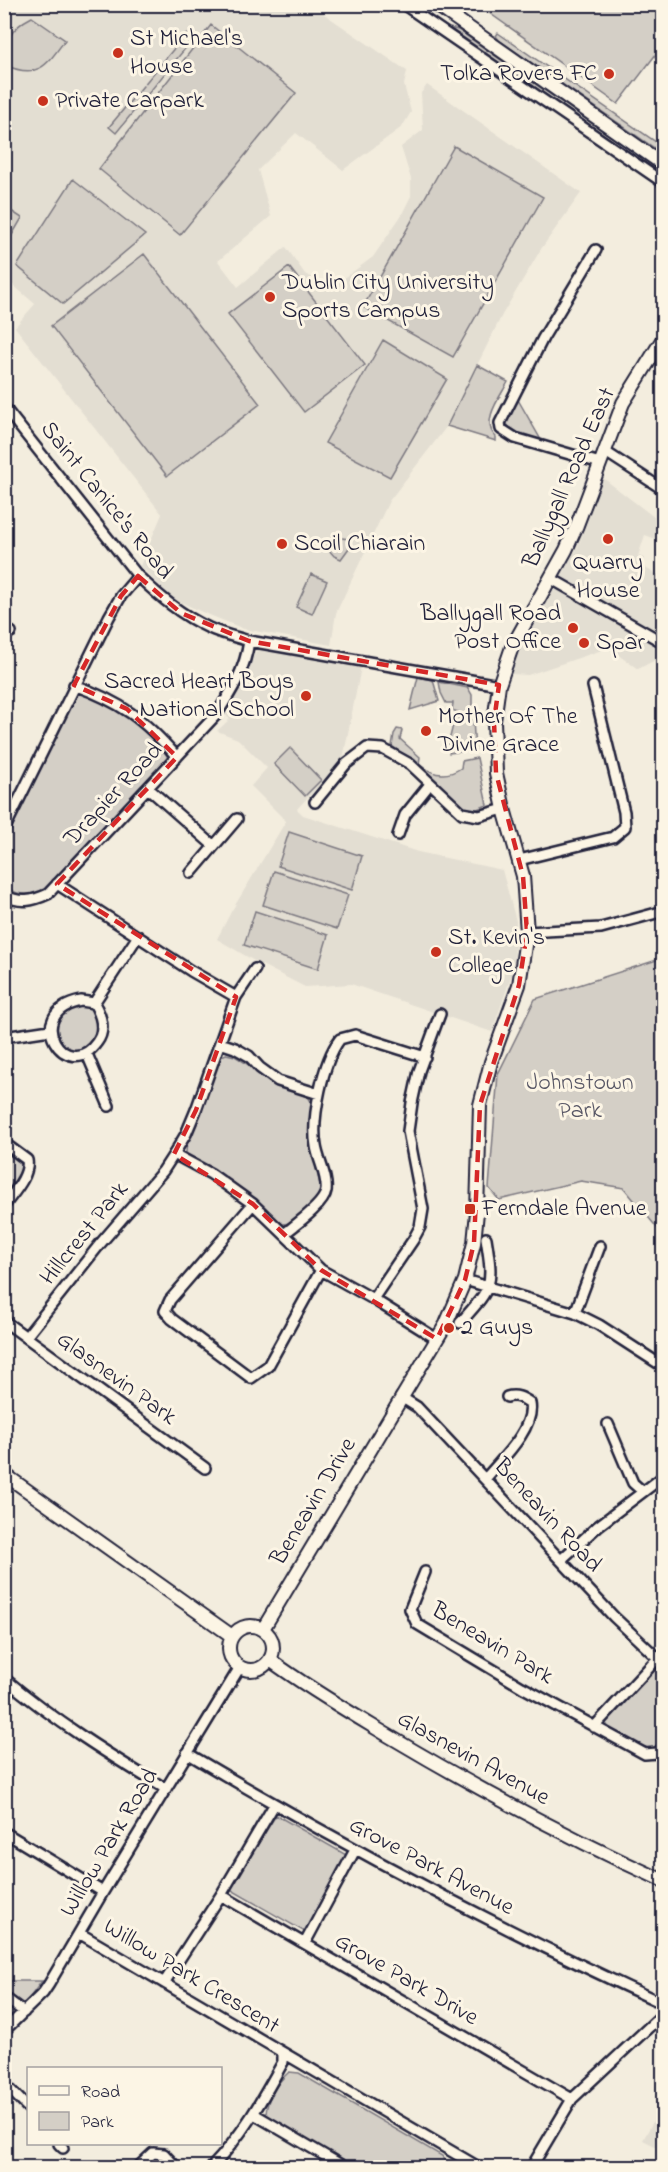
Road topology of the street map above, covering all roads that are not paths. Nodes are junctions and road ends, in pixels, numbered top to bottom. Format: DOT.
graph roads {
  1 [pos="403,4"];
  2 [pos="435,4"];
  3 [pos="449,15"];
  4 [pos="442,31"];
  5 [pos="663,165"];
  6 [pos="663,183"];
  7 [pos="596,250"];
  8 [pos="663,337"];
  9 [pos="4,407"];
  10 [pos="604,450"];
  11 [pos="600,463"];
  12 [pos="663,490"];
  13 [pos="138,576"];
  14 [pos="550,578"];
  15 [pos="249,640"];
  16 [pos="663,644"];
  17 [pos="74,685"];
  18 [pos="499,685"];
  19 [pos="593,686"];
  20 [pos="177,757"];
  21 [pos="430,784"];
  22 [pos="148,788"];
  23 [pos="315,802"];
  24 [pos="504,808"];
  25 [pos="237,819"];
  26 [pos="4,830"];
  27 [pos="399,836"];
  28 [pos="214,846"];
  29 [pos="519,860"];
  30 [pos="191,873"];
  31 [pos="57,884"];
  32 [pos="4,895"];
  33 [pos="663,911"];
  34 [pos="526,932"];
  35 [pos="138,936"];
  36 [pos="255,969"];
  37 [pos="236,997"];
  38 [pos="94,1003"];
  39 [pos="440,1014"];
  40 [pos="50,1030"];
  41 [pos="4,1037"];
  42 [pos="220,1044"];
  43 [pos="87,1054"];
  44 [pos="425,1057"];
  45 [pos="319,1094"];
  46 [pos="109,1106"];
  47 [pos="4,1143"];
  48 [pos="174,1154"];
  49 [pos="253,1204"];
  50 [pos="4,1206"];
  51 [pos="284,1234"];
  52 [pos="486,1238"];
  53 [pos="600,1246"];
  54 [pos="321,1270"];
  55 [pos="465,1280"];
  56 [pos="488,1286"];
  57 [pos="373,1299"];
  58 [pos="575,1313"];
  59 [pos="4,1321"];
  60 [pos="460,1323"];
  61 [pos="26,1337"];
  62 [pos="437,1338"];
  63 [pos="663,1367"];
  64 [pos="401,1397"];
  65 [pos="507,1397"];
  66 [pos="608,1424"];
  67 [pos="205,1467"];
  68 [pos="4,1474"];
  69 [pos="663,1476"];
  70 [pos="486,1478"];
  71 [pos="642,1491"];
  72 [pos="562,1559"];
  73 [pos="425,1572"];
  74 [pos="262,1629"];
  75 [pos="232,1636"];
  76 [pos="270,1660"];
  77 [pos="661,1661"];
  78 [pos="240,1667"];
  79 [pos="4,1678"];
  80 [pos="594,1727"];
  81 [pos="663,1747"];
  82 [pos="187,1754"];
  83 [pos="166,1789"];
  84 [pos="274,1805"];
  85 [pos="4,1832"];
  86 [pos="355,1850"];
  87 [pos="663,1881"];
  88 [pos="103,1892"];
  89 [pos="221,1894"];
  90 [pos="79,1933"];
  91 [pos="305,1943"];
  92 [pos="164,1983"];
  93 [pos="4,1997"];
  94 [pos="663,2004"];
  95 [pos="24,2012"];
  96 [pos="663,2013"];
  97 [pos="4,2031"];
  98 [pos="283,2055"];
  99 [pos="4,2083"];
  100 [pos="572,2099"];
  101 [pos="27,2107"];
  102 [pos="254,2114"];
  103 [pos="462,2157"];
  104 [pos="137,2168"];
  105 [pos="177,2168"];
  106 [pos="211,2168"];
  107 [pos="346,2168"];
  108 [pos="458,2168"];
  109 [pos="480,2168"];
  110 [pos="531,2168"];
  1 -- 4 [label="street"];
  2 -- 3 [label="street"];
  3 -- 4 [label="street"];
  3 -- 5 [label="street"];
  4 -- 6 [label="street"];
  7 -- 11 [label="street"];
  8 -- 10 [label="street, Ballygall Road East"];
  9 -- 13 [label="street, Saint Canice's Road"];
  10 -- 11 [label="street, Ballygall Road East"];
  10 -- 12 [label="street"];
  11 -- 14 [label="street, Ballygall Road East"];
  13 -- 15 [label="street, Saint Canice's Road"];
  13 -- 17 [label="street"];
  14 -- 16 [label="street"];
  14 -- 18 [label="street, Ballygall Road East"];
  15 -- 18 [label="street, Saint Canice's Road"];
  15 -- 20 [label="street, Drapier Road"];
  17 -- 20 [label="street"];
  17 -- 26 [label="street"];
  18 -- 24 [label="street, Ballygall Road East"];
  19 -- 29 [label="street"];
  20 -- 22 [label="street, Drapier Road"];
  21 -- 23 [label="street"];
  21 -- 24 [label="street"];
  21 -- 27 [label="street"];
  22 -- 28 [label="street"];
  22 -- 31 [label="street, Drapier Road"];
  24 -- 29 [label="street, Ballygall Road East"];
  25 -- 28 [label="street"];
  28 -- 30 [label="street"];
  29 -- 34 [label="street, Ballygall Road East"];
  31 -- 32 [label="street, Drapier Road"];
  31 -- 35 [label="street"];
  33 -- 34 [label="street"];
  34 -- 55 [label="street, Ballygall Road East"];
  35 -- 37 [label="street"];
  35 -- 38 [label="street"];
  36 -- 37 [label="street, Hillcrest Park"];
  37 -- 42 [label="street, Hillcrest Park"];
  38 -- 40 [label="street"];
  38 -- 43 [label="street"];
  39 -- 44 [label="street"];
  40 -- 41 [label="street"];
  40 -- 43 [label="street"];
  42 -- 45 [label="street"];
  42 -- 48 [label="street, Hillcrest Park"];
  43 -- 46 [label="street"];
  44 -- 45 [label="street"];
  44 -- 57 [label="street"];
  45 -- 51 [label="street"];
  47 -- 50 [label="street"];
  48 -- 49 [label="street"];
  48 -- 61 [label="street, Hillcrest Park"];
  49 -- 51 [label="street"];
  49 -- 54 [label="street"];
  51 -- 54 [label="street"];
  52 -- 56 [label="street"];
  53 -- 58 [label="street"];
  54 -- 57 [label="street"];
  55 -- 56 [label="street"];
  55 -- 62 [label="street, Ballygall Road East"];
  56 -- 58 [label="street"];
  56 -- 60 [label="street"];
  57 -- 62 [label="street"];
  58 -- 63 [label="street"];
  59 -- 61 [label="street, Glasnevin Park"];
  61 -- 67 [label="street, Glasnevin Park"];
  62 -- 64 [label="street, Ballygall Road East"];
  64 -- 70 [label="street, Beneavin Road"];
  64 -- 74 [label="street, Beneavin Drive"];
  65 -- 70 [label="street"];
  66 -- 71 [label="street"];
  68 -- 75 [label="street"];
  69 -- 71 [label="street"];
  70 -- 72 [label="street, Beneavin Road"];
  71 -- 72 [label="street"];
  72 -- 77 [label="street, Beneavin Road"];
  73 -- 80 [label="street, Beneavin Park"];
  74 -- 75 [label="street"];
  74 -- 76 [label="street"];
  75 -- 78 [label="street"];
  76 -- 78 [label="street"];
  76 -- 87 [label="street, Glasnevin Avenue"];
  77 -- 80 [label="street"];
  78 -- 82 [label="street, Willow Park Road"];
  79 -- 83 [label="street"];
  80 -- 81 [label="street, Beneavin Park"];
  82 -- 83 [label="street, Willow Park Road"];
  82 -- 84 [label="street, Grove Park Avenue"];
  83 -- 88 [label="street, Willow Park Road"];
  84 -- 86 [label="street, Grove Park Avenue"];
  84 -- 89 [label="street"];
  85 -- 88 [label="street"];
  86 -- 91 [label="street"];
  86 -- 94 [label="street, Grove Park Avenue"];
  88 -- 90 [label="street, Willow Park Road"];
  89 -- 91 [label="street, Grove Park Drive"];
  89 -- 92 [label="street"];
  90 -- 92 [label="street, Willow Park Crescent"];
  90 -- 95 [label="street, Willow Park Road"];
  91 -- 100 [label="street, Grove Park Drive"];
  92 -- 98 [label="street, Willow Park Crescent"];
  93 -- 95 [label="street"];
  95 -- 97 [label="street, Willow Park Road"];
  96 -- 100 [label="street"];
  98 -- 102 [label="street, Willow Park Crescent"];
  98 -- 103 [label="street, Willow Park Crescent"];
  99 -- 101 [label="street"];
  100 -- 110 [label="street"];
  102 -- 106 [label="street, Willow Park Crescent"];
  102 -- 107 [label="street"];
  103 -- 108 [label="street"];
  103 -- 109 [label="street, Willow Park Crescent"];
  104 -- 105 [label="street"];
}
